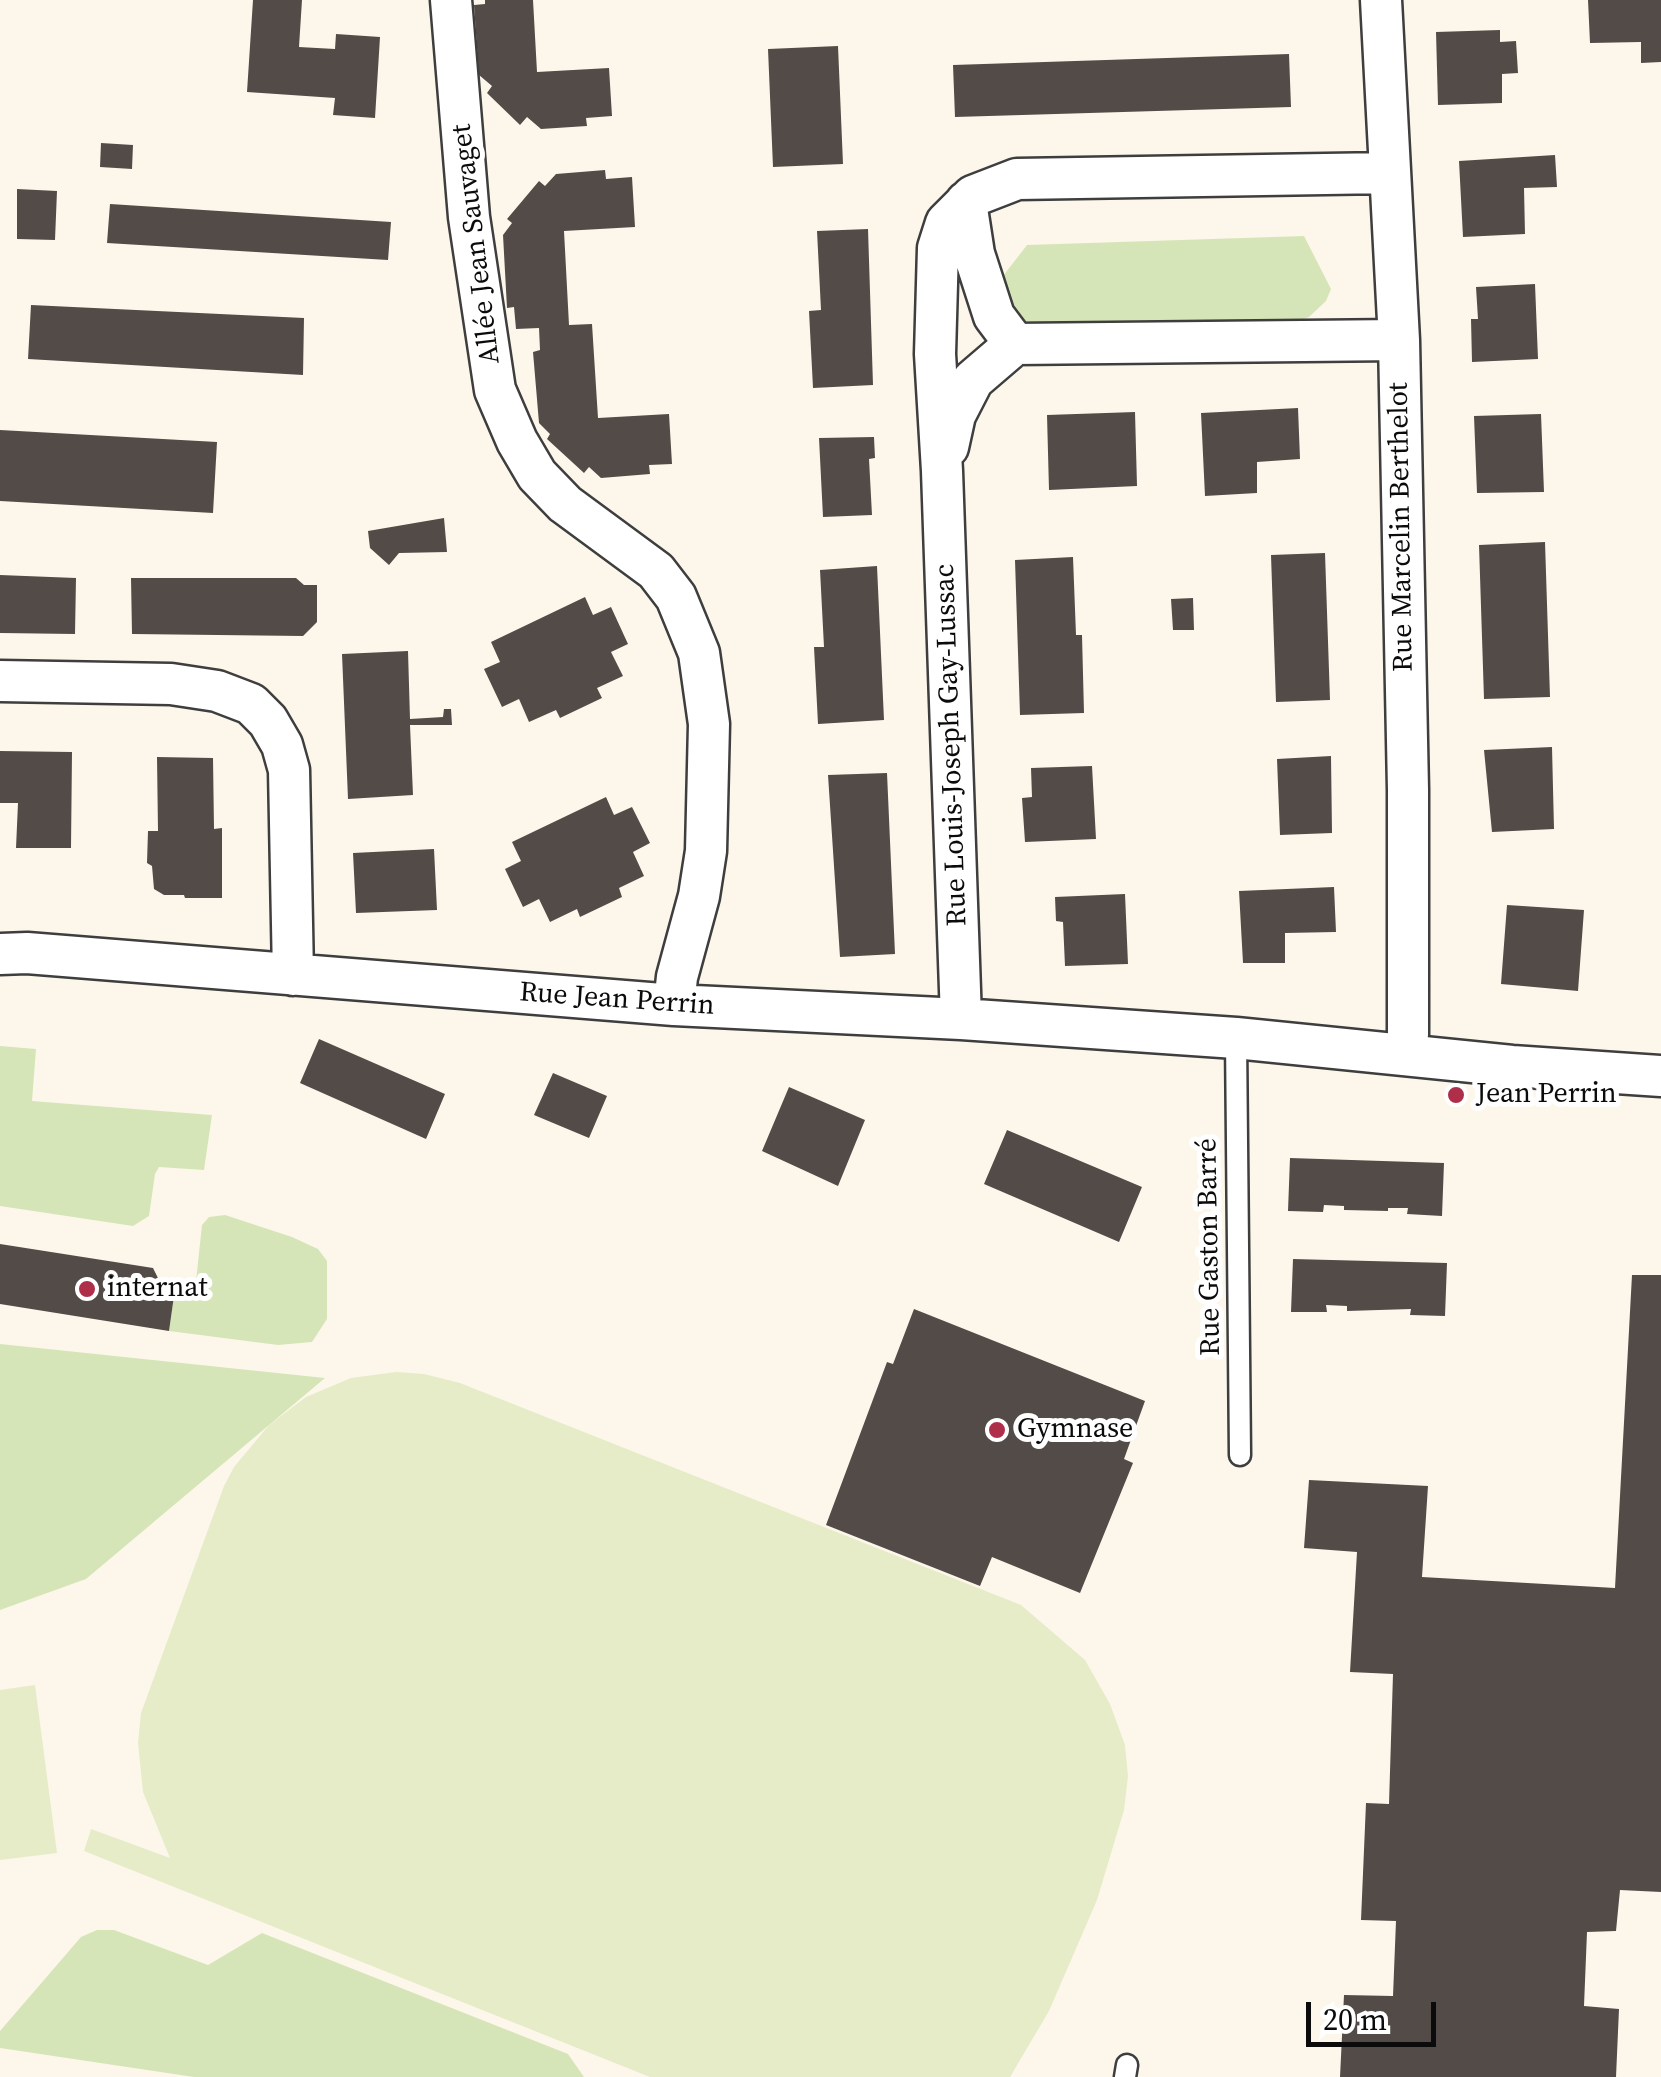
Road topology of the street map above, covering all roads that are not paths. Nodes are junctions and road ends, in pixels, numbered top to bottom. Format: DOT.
graph roads {
  1 [pos="451,0"];
  2 [pos="1381,0"];
  3 [pos="1388,173"];
  4 [pos="966,202"];
  5 [pos="1399,340"];
  6 [pos="1014,344"];
  7 [pos="942,470"];
  8 [pos="0,681"];
  9 [pos="0,954"];
  10 [pos="293,975"];
  11 [pos="674,1005"];
  12 [pos="961,1018"];
  13 [pos="1236,1038"];
  14 [pos="1405,1055"];
  15 [pos="1661,1076"];
  16 [pos="1240,1455"];
  1 -- 11 [label="street, Allée Jean Sauvaget"];
  2 -- 3 [label="street, Rue Marcelin Berthelot"];
  3 -- 4 [label="street"];
  3 -- 5 [label="street, Rue Marcelin Berthelot"];
  4 -- 6 [label="street"];
  4 -- 7 [label="street, Rue Louis-Joseph Gay-Lussac"];
  5 -- 6 [label="street"];
  5 -- 14 [label="street, Rue Marcelin Berthelot"];
  6 -- 7 [label="street, Rue Louis-Joseph Gay-Lussac"];
  7 -- 12 [label="street, Rue Louis-Joseph Gay-Lussac"];
  8 -- 10 [label="street"];
  9 -- 10 [label="street, Rue Jean Perrin"];
  10 -- 11 [label="street, Rue Jean Perrin"];
  11 -- 12 [label="street, Rue Jean Perrin"];
  12 -- 13 [label="street, Rue Jean Perrin"];
  13 -- 14 [label="street, Rue Jean Perrin"];
  13 -- 16 [label="lane, Rue Gaston Barré"];
  14 -- 15 [label="street, Rue Jean Perrin"];
}
